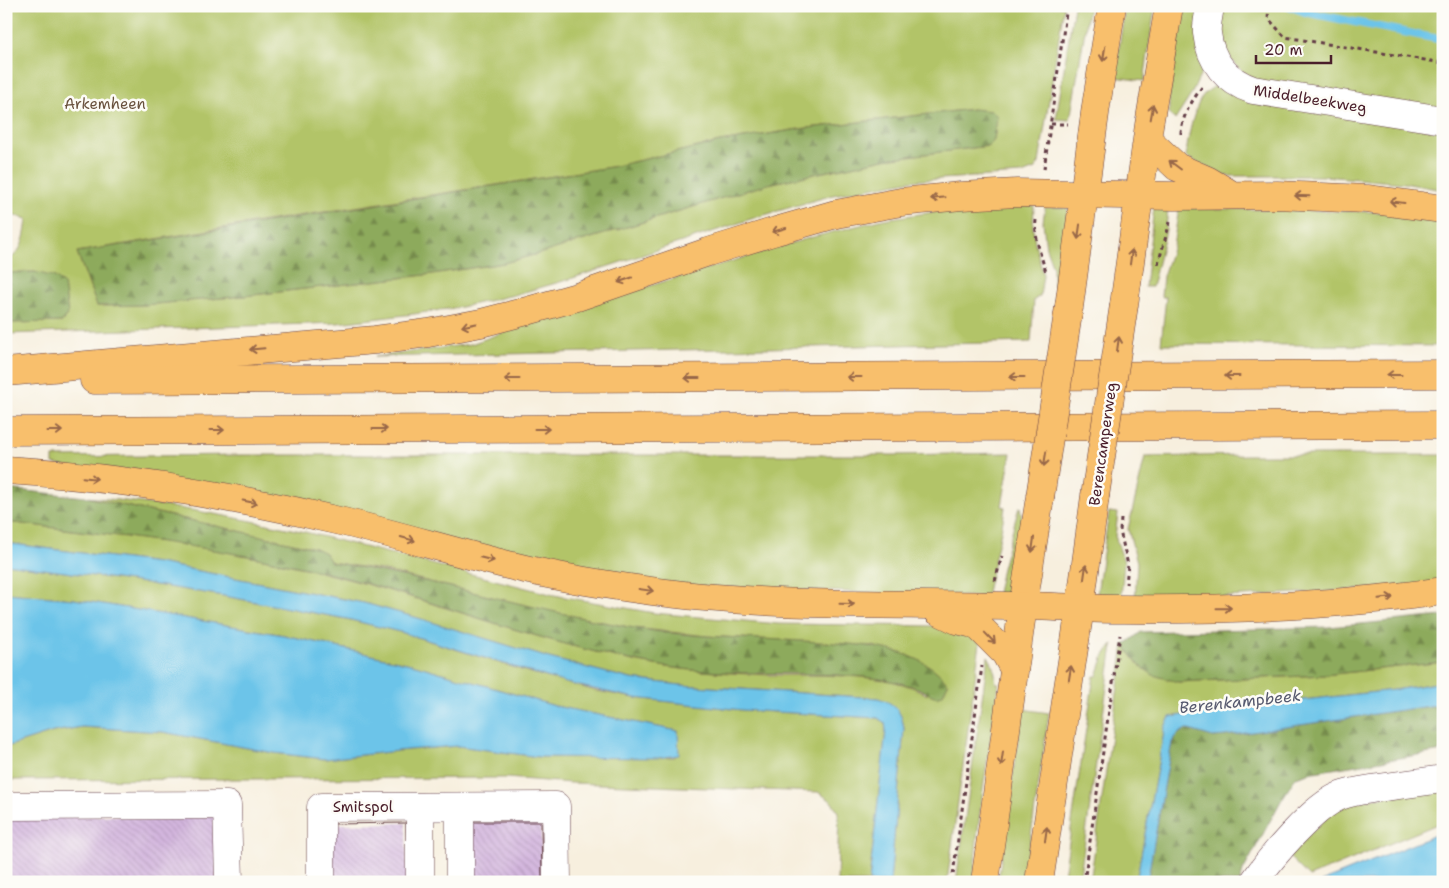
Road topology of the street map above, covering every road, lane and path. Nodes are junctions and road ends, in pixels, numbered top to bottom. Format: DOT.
graph roads {
  1 [pos="1067,6"];
  2 [pos="1112,6"];
  3 [pos="1169,6"];
  4 [pos="1210,6"];
  5 [pos="1269,6"];
  6 [pos="1443,63"];
  7 [pos="1220,68"];
  8 [pos="1443,120"];
  9 [pos="1181,125"];
  10 [pos="1148,140"];
  11 [pos="1039,193"];
  12 [pos="1231,194"];
  13 [pos="1085,195"];
  14 [pos="1140,195"];
  15 [pos="1443,209"];
  16 [pos="1046,273"];
  17 [pos="6,372"];
  18 [pos="1443,374"];
  19 [pos="6,381"];
  20 [pos="1443,425"];
  21 [pos="6,431"];
  22 [pos="6,470"];
  23 [pos="1121,514"];
  24 [pos="1005,547"];
  25 [pos="1443,591"];
  26 [pos="926,605"];
  27 [pos="992,606"];
  28 [pos="1023,606"];
  29 [pos="1080,608"];
  30 [pos="1124,609"];
  31 [pos="986,633"];
  32 [pos="1014,668"];
  33 [pos="1443,779"];
  34 [pos="6,806"];
  35 [pos="420,807"];
  36 [pos="460,807"];
  37 [pos="229,882"];
  38 [pos="321,882"];
  39 [pos="420,882"];
  40 [pos="460,882"];
  41 [pos="557,882"];
  42 [pos="952,882"];
  43 [pos="985,882"];
  44 [pos="1039,882"];
  45 [pos="1084,882"];
  46 [pos="1254,882"];
  1 -- 11 [label="path"];
  2 -- 13 [label="main road, one-way"];
  10 -- 3 [label="main road, Berencamperweg, one-way"];
  4 -- 7 [label="street, Middelbeekweg"];
  5 -- 6 [label="path"];
  7 -- 8 [label="street, Middelbeekweg"];
  7 -- 9 [label="path"];
  12 -- 10 [label="main road, one-way"];
  10 -- 14 [label="main road, Berencamperweg"];
  11 -- 13 [label="main road"];
  11 -- 16 [label="path"];
  11 -- 17 [label="main road, one-way"];
  12 -- 14 [label="main road"];
  15 -- 12 [label="main road, one-way"];
  13 -- 14 [label="main road"];
  13 -- 28 [label="main road, one-way, bridge"];
  29 -- 14 [label="main road, Berencamperweg, one-way, bridge"];
  18 -- 19 [label="main road, one-way"];
  21 -- 20 [label="main road, one-way"];
  22 -- 26 [label="main road, one-way"];
  23 -- 30 [label="path, Berencamperweg"];
  24 -- 27 [label="path"];
  30 -- 25 [label="main road, one-way"];
  26 -- 27 [label="main road"];
  26 -- 31 [label="main road"];
  27 -- 28 [label="main road"];
  28 -- 29 [label="main road"];
  28 -- 32 [label="main road"];
  29 -- 30 [label="main road"];
  44 -- 29 [label="main road, Berencamperweg, one-way"];
  30 -- 45 [label="path, Berencamperweg"];
  31 -- 32 [label="main road, one-way"];
  31 -- 42 [label="path"];
  32 -- 43 [label="main road, one-way"];
  33 -- 46 [label="street"];
  34 -- 37 [label="street"];
  35 -- 36 [label="street, Smitspol"];
  35 -- 38 [label="street, Smitspol"];
  35 -- 39 [label="street"];
  36 -- 40 [label="street"];
  36 -- 41 [label="street, Smitspol"];
}
